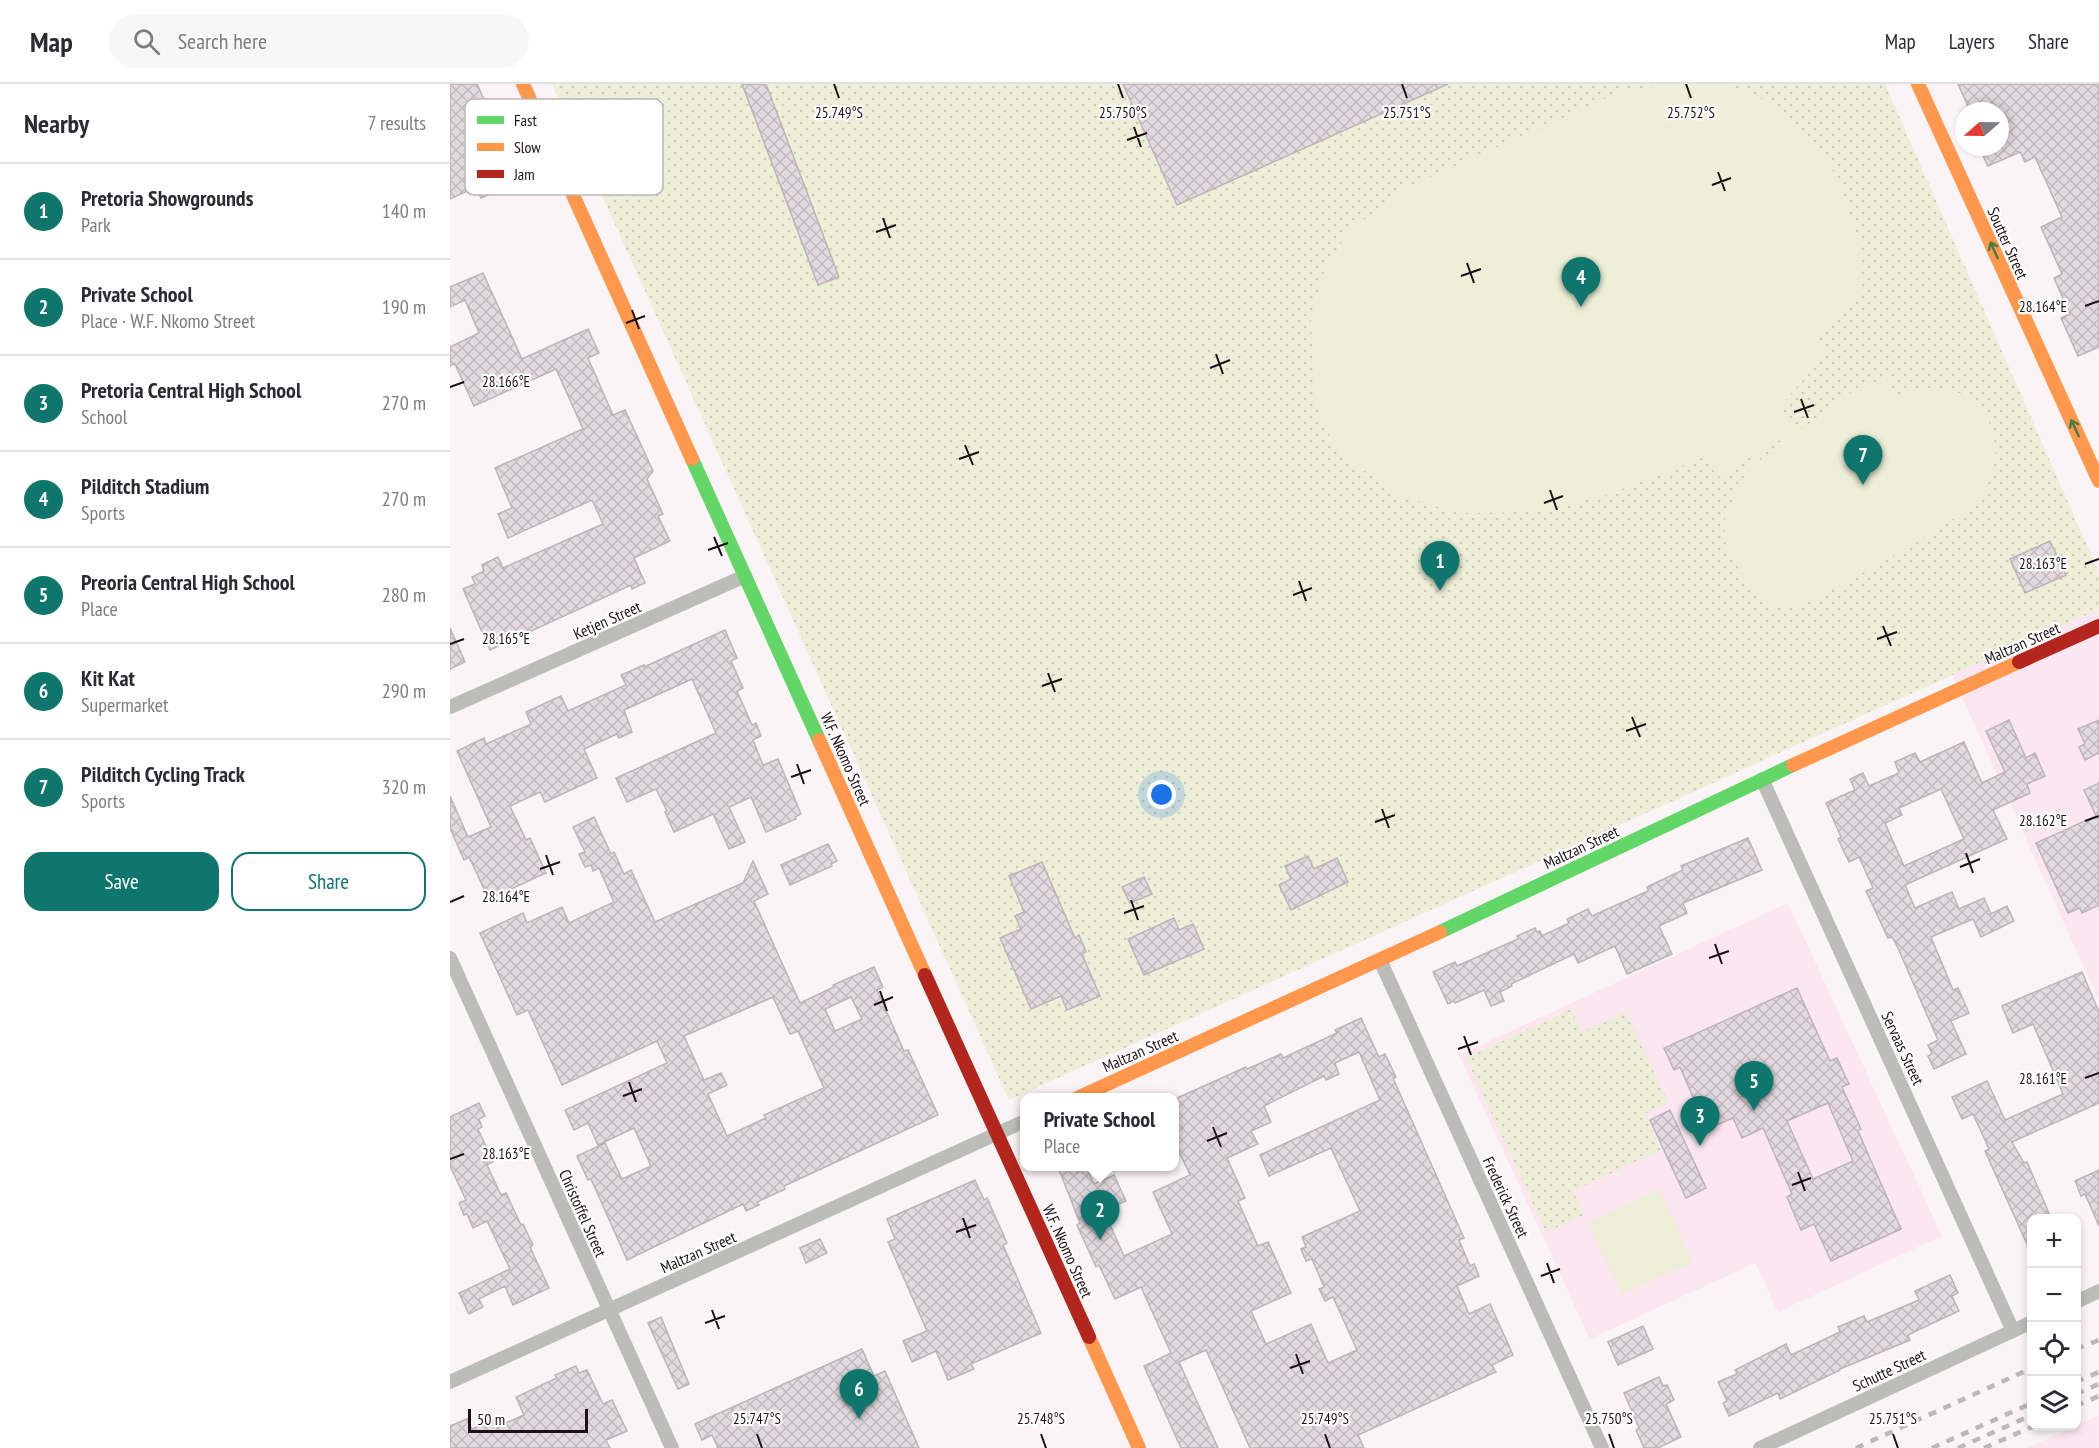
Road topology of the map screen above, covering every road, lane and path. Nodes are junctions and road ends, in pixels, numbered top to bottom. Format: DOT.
graph roads {
  1 [pos="524,84"];
  2 [pos="1918,84"];
  3 [pos="531,99"];
  4 [pos="574,195"];
  5 [pos="2099,481"];
  6 [pos="745,576"];
  7 [pos="2099,626"];
  8 [pos="450,707"];
  9 [pos="1762,779"];
  10 [pos="450,958"];
  11 [pos="1380,960"];
  12 [pos="1088,1093"];
  13 [pos="1020,1123"];
  14 [pos="997,1134"];
  15 [pos="2099,1291"];
  16 [pos="2081,1300"];
  17 [pos="609,1310"];
  18 [pos="2027,1324"];
  19 [pos="2013,1331"];
  20 [pos="450,1383"];
  21 [pos="672,1448"];
  22 [pos="1139,1448"];
  23 [pos="1602,1448"];
  24 [pos="1760,1448"];
  1 -- 3 [label="main road, W.F. Nkomo Street"];
  5 -- 2 [label="main road, Soutter Street, one-way"];
  4 -- 6 [label="main road, W.F. Nkomo Street"];
  6 -- 8 [label="street, Ketjen Street"];
  6 -- 14 [label="main road, W.F. Nkomo Street"];
  7 -- 9 [label="main road, Maltzan Street"];
  9 -- 11 [label="main road, Maltzan Street"];
  9 -- 19 [label="street, Servaas Street"];
  10 -- 17 [label="street, Christoffel Street"];
  11 -- 12 [label="main road, Maltzan Street"];
  11 -- 23 [label="street, Frederick Street"];
  13 -- 14 [label="street, Maltzan Street"];
  14 -- 17 [label="street, Maltzan Street"];
  14 -- 22 [label="main road, W.F. Nkomo Street"];
  15 -- 16 [label="street"];
  17 -- 20 [label="street, Maltzan Street"];
  17 -- 21 [label="street, Christoffel Street"];
  18 -- 19 [label="street, Schutte Street"];
  19 -- 24 [label="street, Schutte Street"];
}
